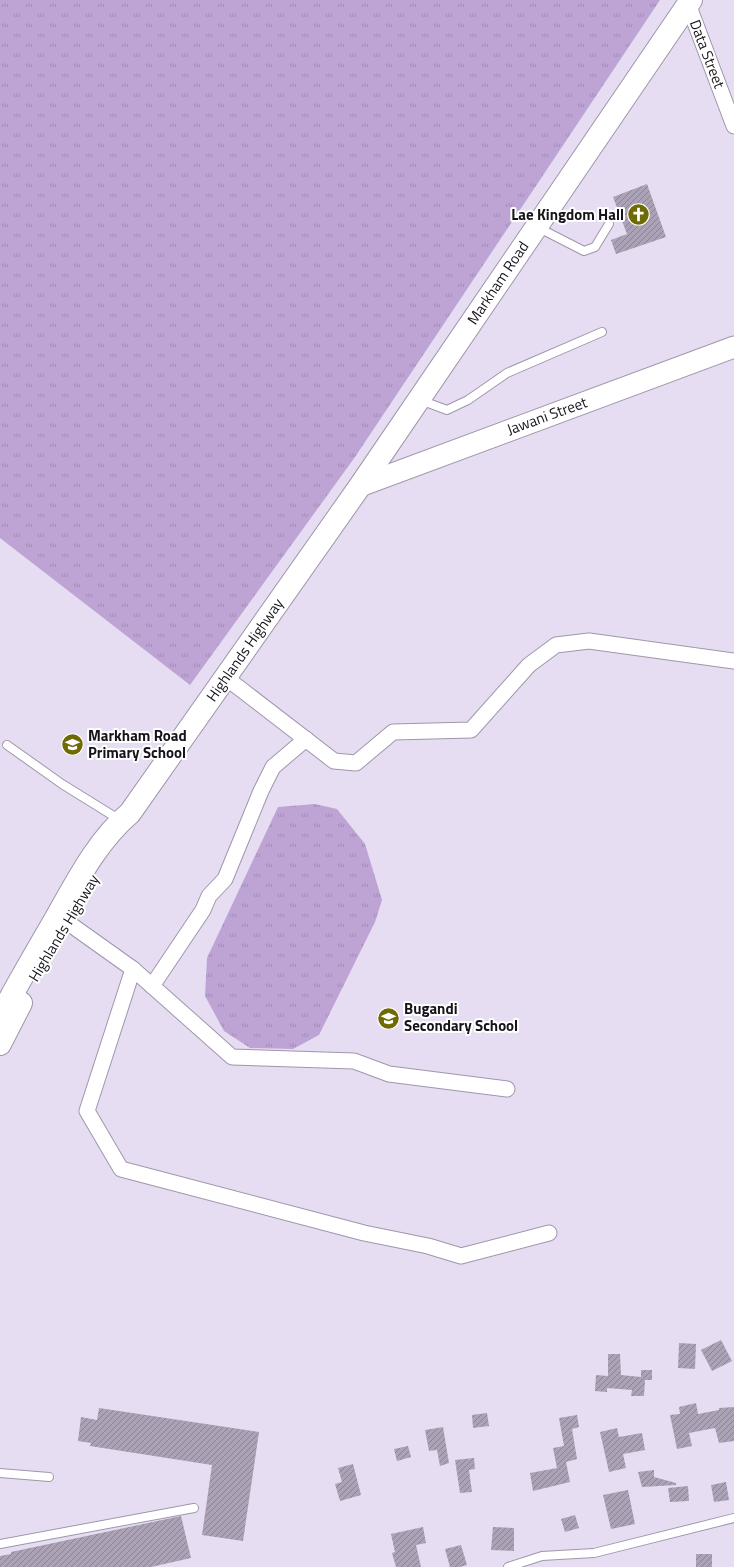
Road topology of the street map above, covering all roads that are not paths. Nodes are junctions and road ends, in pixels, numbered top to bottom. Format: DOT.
graph roads {
  1 [pos="689,2"];
  2 [pos="734,126"];
  3 [pos="609,224"];
  4 [pos="536,227"];
  5 [pos="602,332"];
  6 [pos="734,347"];
  7 [pos="419,400"];
  8 [pos="360,486"];
  9 [pos="734,661"];
  10 [pos="225,677"];
  11 [pos="306,740"];
  12 [pos="7,745"];
  13 [pos="125,817"];
  14 [pos="67,922"];
  15 [pos="134,969"];
  16 [pos="152,986"];
  17 [pos="0,1016"];
  18 [pos="0,1044"];
  19 [pos="508,1090"];
  20 [pos="549,1232"];
  21 [pos="0,1473"];
  22 [pos="49,1477"];
  23 [pos="194,1508"];
  24 [pos="734,1518"];
  25 [pos="0,1544"];
  26 [pos="508,1567"];
  1 -- 2 [label="street, Data Street"];
  1 -- 4 [label="main road, Markham Road"];
  3 -- 4 [label="lane"];
  4 -- 7 [label="main road, Markham Road"];
  5 -- 7 [label="lane"];
  6 -- 8 [label="street, Jawani Street"];
  7 -- 8 [label="main road, Markham Road"];
  8 -- 10 [label="main road, Highlands Highway"];
  9 -- 11 [label="street"];
  10 -- 11 [label="street"];
  10 -- 13 [label="main road, Highlands Highway"];
  11 -- 16 [label="street"];
  12 -- 13 [label="lane"];
  13 -- 14 [label="main road, Highlands Highway"];
  13 -- 17 [label="main road, Highlands Highway"];
  14 -- 15 [label="street"];
  14 -- 18 [label="main road, Highlands Highway"];
  15 -- 16 [label="street"];
  15 -- 20 [label="street"];
  16 -- 19 [label="street"];
  21 -- 22 [label="lane"];
  23 -- 25 [label="lane"];
  24 -- 26 [label="lane"];
}
